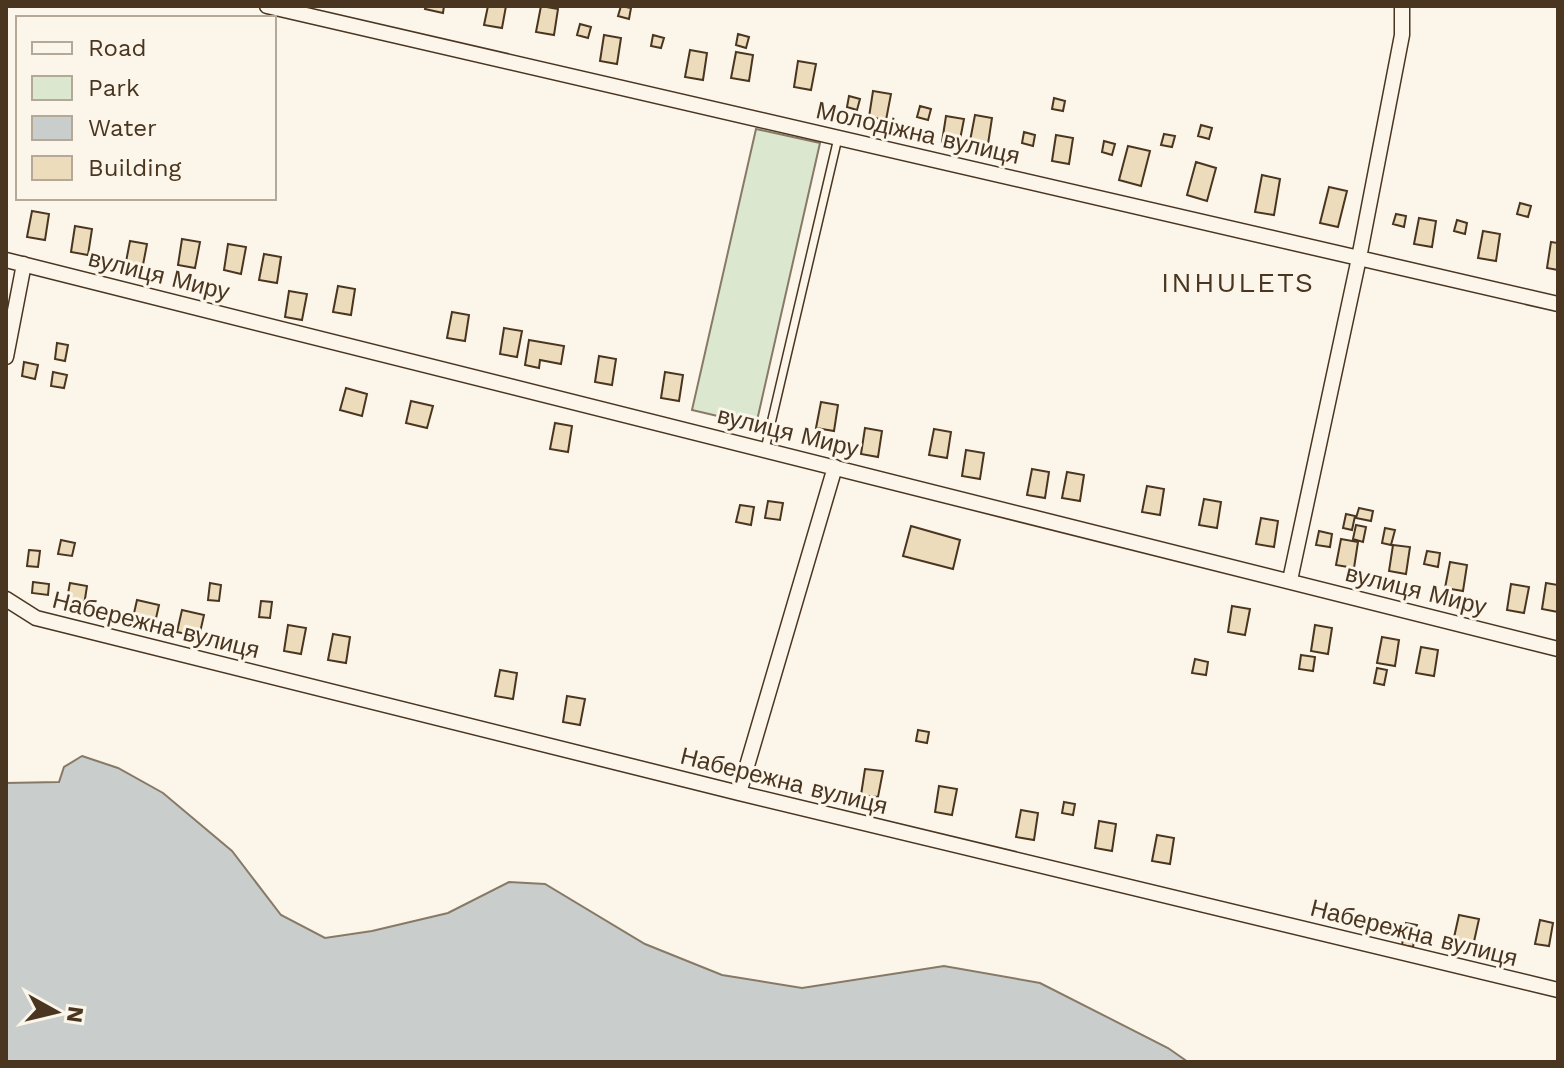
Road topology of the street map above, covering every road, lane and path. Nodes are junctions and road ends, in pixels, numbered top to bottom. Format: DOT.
graph roads {
  1 [pos="267,6"];
  2 [pos="1402,6"];
  3 [pos="838,138"];
  4 [pos="1359,258"];
  5 [pos="6,260"];
  6 [pos="24,264"];
  7 [pos="1558,304"];
  8 [pos="6,357"];
  9 [pos="765,449"];
  10 [pos="835,467"];
  11 [pos="1290,580"];
  12 [pos="6,599"];
  13 [pos="1558,649"];
  14 [pos="739,793"];
  15 [pos="1558,990"];
  1 -- 3 [label="street, Молодіжна вулиця"];
  2 -- 4 [label="street"];
  3 -- 4 [label="street, Молодіжна вулиця"];
  3 -- 9 [label="lane"];
  4 -- 7 [label="street, Молодіжна вулиця"];
  4 -- 11 [label="street"];
  5 -- 6 [label="street, вулиця Миру"];
  6 -- 8 [label="street"];
  6 -- 9 [label="street, вулиця Миру"];
  9 -- 10 [label="street, вулиця Миру"];
  10 -- 11 [label="street, вулиця Миру"];
  10 -- 14 [label="street"];
  11 -- 13 [label="street, вулиця Миру"];
  12 -- 14 [label="street, Набережна вулиця"];
  14 -- 15 [label="street, Набережна вулиця"];
}
